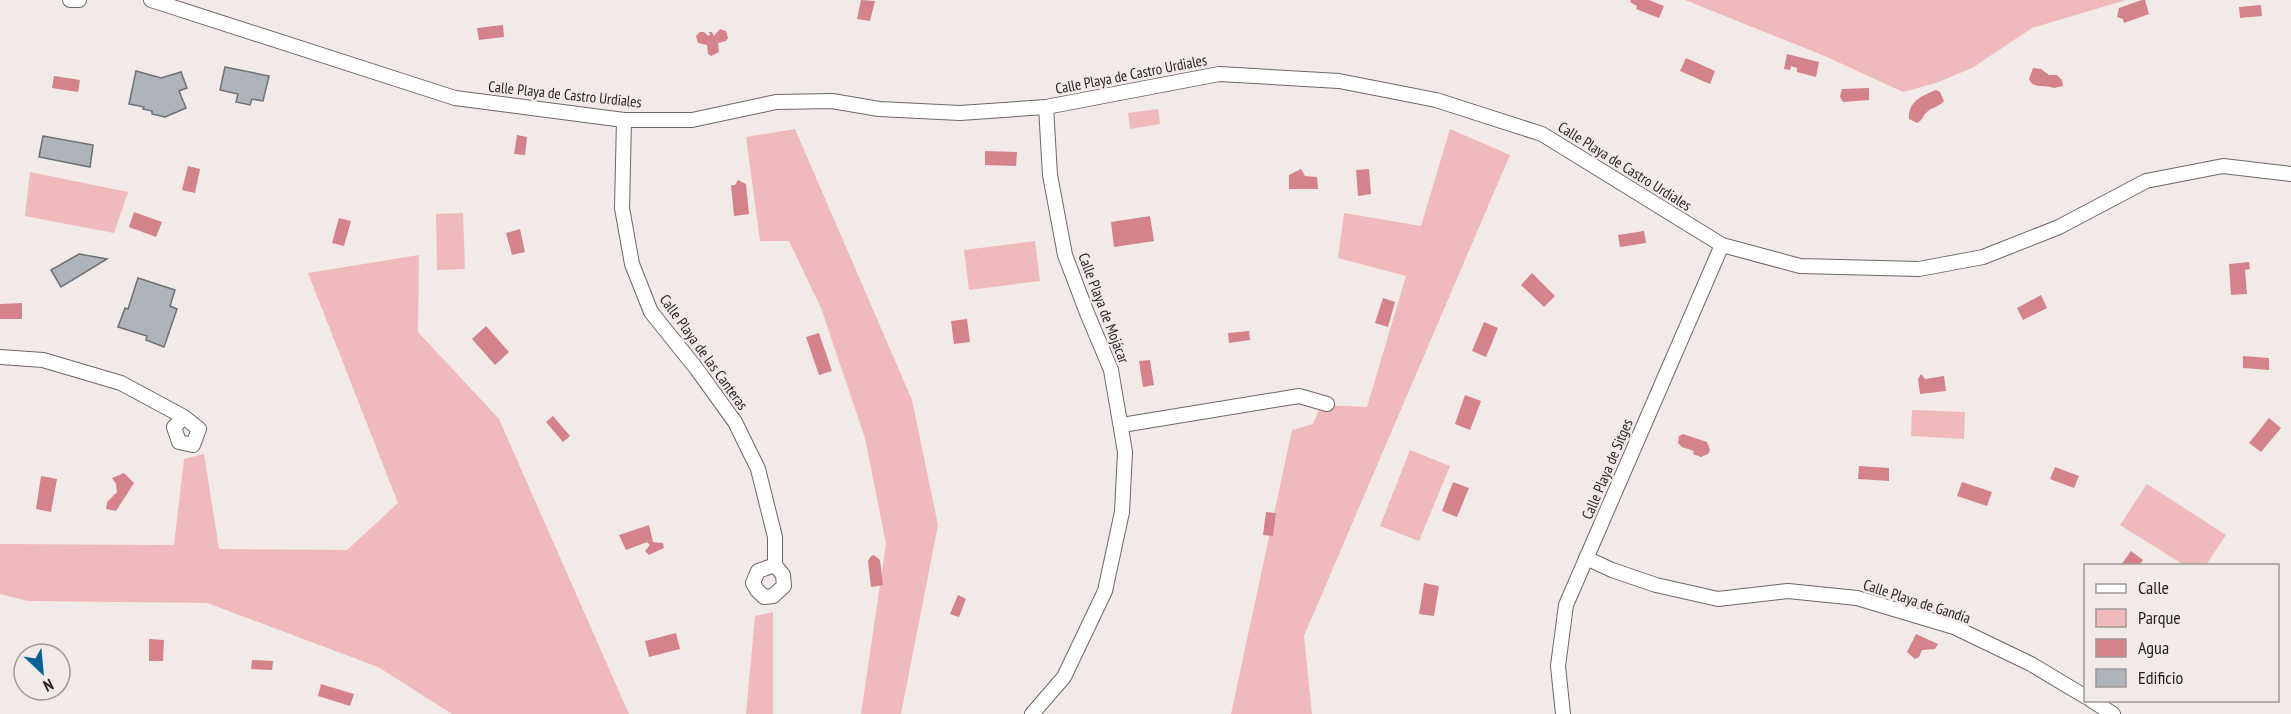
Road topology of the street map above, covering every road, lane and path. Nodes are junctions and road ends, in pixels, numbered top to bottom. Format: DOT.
graph roads {
  1 [pos="70,0"];
  2 [pos="79,0"];
  3 [pos="151,0"];
  4 [pos="1046,107"];
  5 [pos="624,120"];
  6 [pos="2291,174"];
  7 [pos="1722,245"];
  8 [pos="0,357"];
  9 [pos="1327,405"];
  10 [pos="184,417"];
  11 [pos="1122,425"];
  12 [pos="1587,558"];
  13 [pos="775,565"];
  14 [pos="2084,696"];
  15 [pos="2094,702"];
  16 [pos="1032,714"];
  17 [pos="1563,714"];
  18 [pos="2113,714"];
  1 -- 2 [label="street"];
  3 -- 5 [label="street, Calle Playa de Castro Urdiales"];
  4 -- 5 [label="street, Calle Playa de Castro Urdiales"];
  4 -- 7 [label="street, Calle Playa de Castro Urdiales"];
  4 -- 11 [label="street, Calle Playa de Mojácar"];
  5 -- 13 [label="street, Calle Playa de las Canteras"];
  6 -- 7 [label="street, Calle Playa de Castro Urdiales"];
  7 -- 12 [label="street, Calle Playa de Sitges"];
  8 -- 10 [label="street"];
  9 -- 11 [label="street"];
  11 -- 16 [label="street, Calle Playa de Mojácar"];
  12 -- 14 [label="street, Calle Playa de Gandía"];
  12 -- 17 [label="street, Calle Playa de Sitges"];
  15 -- 18 [label="street"];
}
